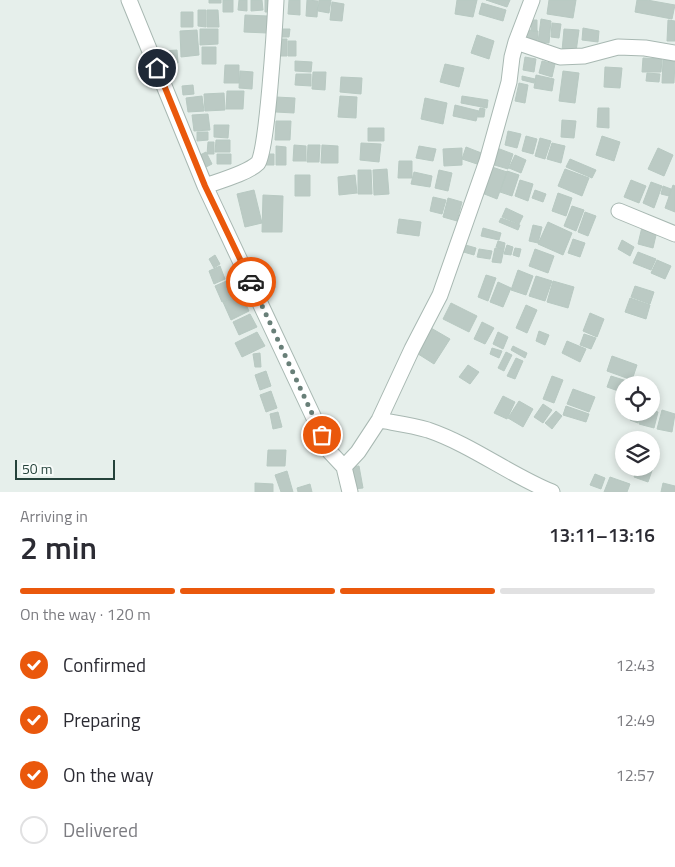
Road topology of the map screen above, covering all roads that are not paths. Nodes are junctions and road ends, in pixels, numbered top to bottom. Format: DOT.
graph roads {
  1 [pos="129,0"];
  2 [pos="276,0"];
  3 [pos="532,0"];
  4 [pos="516,42"];
  5 [pos="675,53"];
  6 [pos="205,186"];
  7 [pos="619,211"];
  8 [pos="675,234"];
  9 [pos="379,420"];
  10 [pos="344,467"];
  11 [pos="350,492"];
  12 [pos="552,492"];
  1 -- 6 [label="street"];
  2 -- 6 [label="street"];
  3 -- 4 [label="street"];
  4 -- 5 [label="street"];
  4 -- 9 [label="street"];
  6 -- 10 [label="street"];
  7 -- 8 [label="street"];
  9 -- 10 [label="street"];
  9 -- 12 [label="street"];
  10 -- 11 [label="street"];
}
